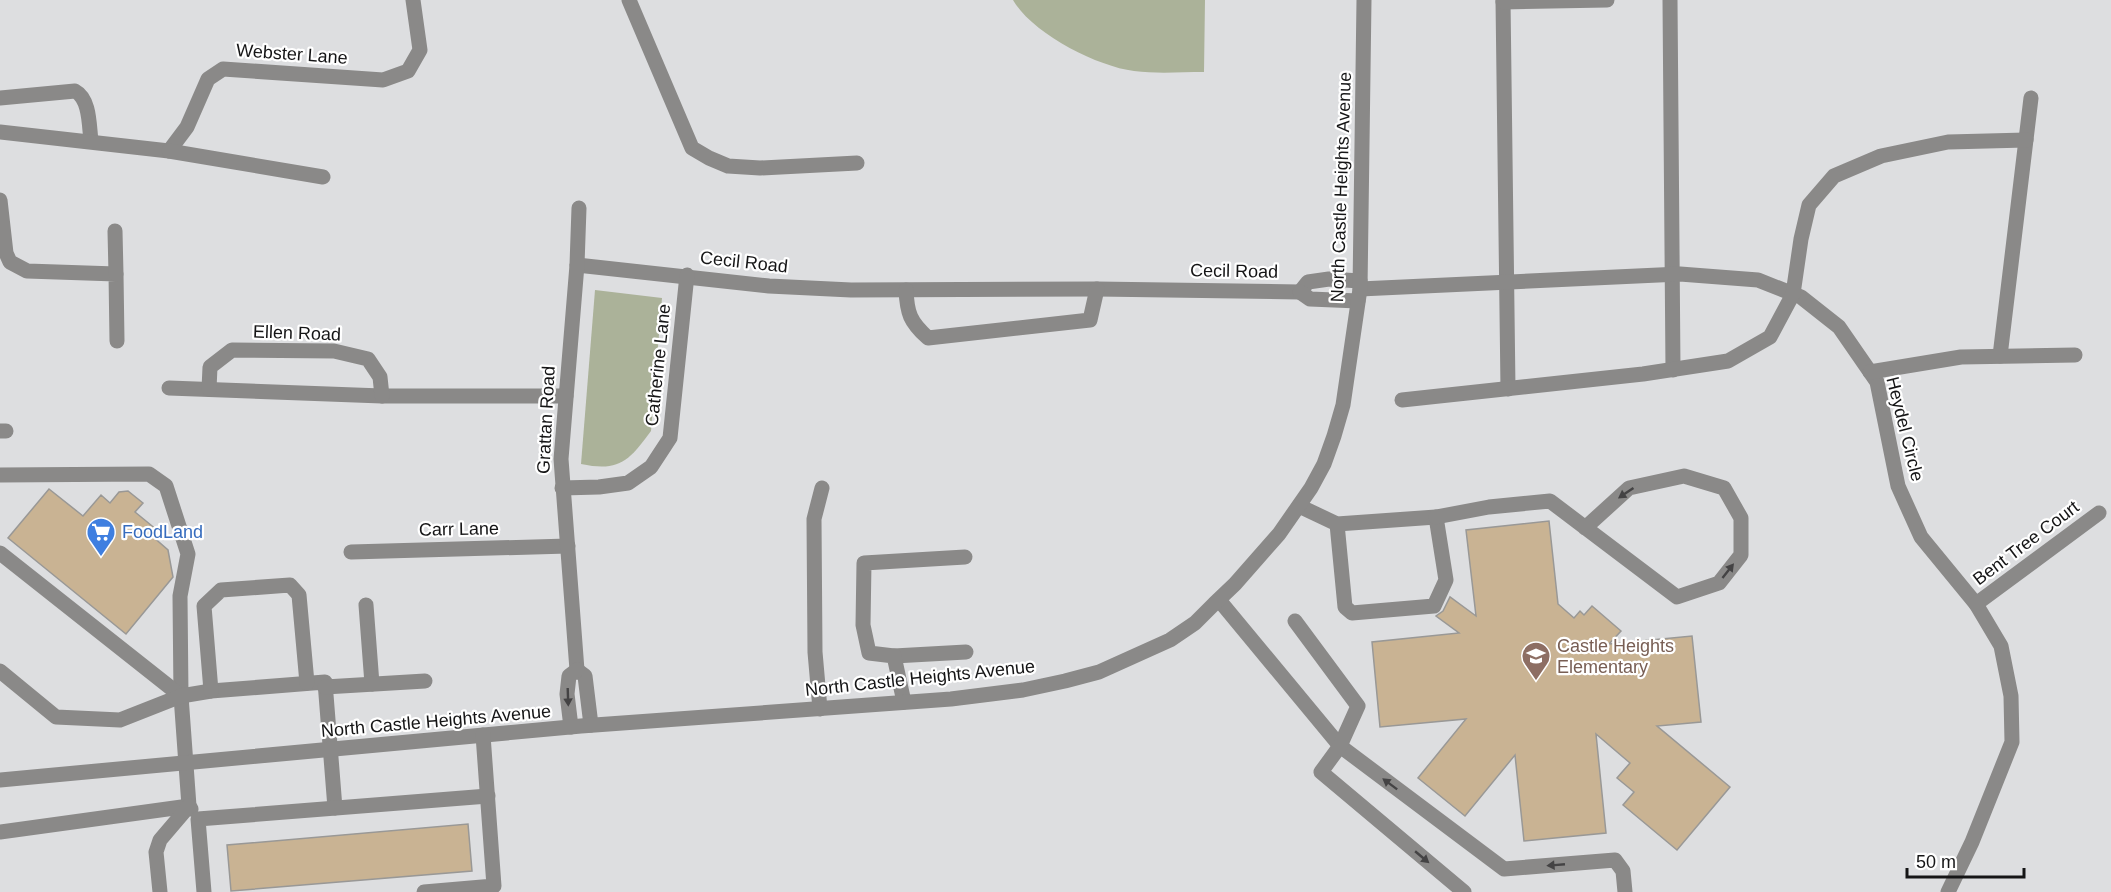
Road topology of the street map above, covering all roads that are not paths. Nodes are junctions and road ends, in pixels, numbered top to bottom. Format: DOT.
graph roads {
  1 [pos="413,0"];
  2 [pos="629,0"];
  3 [pos="1364,0"];
  4 [pos="1607,0"];
  5 [pos="1670,0"];
  6 [pos="1503,1"];
  7 [pos="0,98"];
  8 [pos="2031,98"];
  9 [pos="0,132"];
  10 [pos="2026,140"];
  11 [pos="91,141"];
  12 [pos="169,151"];
  13 [pos="857,163"];
  14 [pos="323,177"];
  15 [pos="0,200"];
  16 [pos="579,208"];
  17 [pos="115,231"];
  18 [pos="577,265"];
  19 [pos="116,274"];
  20 [pos="1673,274"];
  21 [pos="687,275"];
  22 [pos="1505,281"];
  23 [pos="1097,289"];
  24 [pos="906,290"];
  25 [pos="1359,291"];
  26 [pos="1793,294"];
  27 [pos="117,341"];
  28 [pos="2075,355"];
  29 [pos="2000,356"];
  30 [pos="1673,370"];
  31 [pos="1870,372"];
  32 [pos="169,388"];
  33 [pos="1508,388"];
  34 [pos="208,389"];
  35 [pos="382,396"];
  36 [pos="566,396"];
  37 [pos="1402,400"];
  38 [pos="0,475"];
  39 [pos="562,488"];
  40 [pos="822,488"];
  41 [pos="1299,506"];
  42 [pos="2099,513"];
  43 [pos="1436,517"];
  44 [pos="1337,524"];
  45 [pos="1585,528"];
  46 [pos="568,546"];
  47 [pos="351,552"];
  48 [pos="0,553"];
  49 [pos="965,557"];
  50 [pos="1219,600"];
  51 [pos="366,604"];
  52 [pos="1976,604"];
  53 [pos="1295,621"];
  54 [pos="966,652"];
  55 [pos="894,656"];
  56 [pos="577,670"];
  57 [pos="0,671"];
  58 [pos="425,681"];
  59 [pos="307,683"];
  60 [pos="372,684"];
  61 [pos="325,687"];
  62 [pos="211,691"];
  63 [pos="181,696"];
  64 [pos="904,702"];
  65 [pos="819,709"];
  66 [pos="591,725"];
  67 [pos="571,727"];
  68 [pos="483,735"];
  69 [pos="1340,746"];
  70 [pos="331,750"];
  71 [pos="186,764"];
  72 [pos="0,780"];
  73 [pos="488,796"];
  74 [pos="189,806"];
  75 [pos="335,808"];
  76 [pos="198,819"];
  77 [pos="0,832"];
  78 [pos="160,892"];
  79 [pos="204,892"];
  80 [pos="424,892"];
  81 [pos="1464,892"];
  82 [pos="1625,892"];
  83 [pos="1948,892"];
  1 -- 12 [label="street, Webster Lane"];
  2 -- 13 [label="street"];
  3 -- 25 [label="street, North Castle Heights Avenue"];
  4 -- 6 [label="street"];
  5 -- 20 [label="street"];
  6 -- 22 [label="street"];
  7 -- 11 [label="street"];
  8 -- 10 [label="street"];
  9 -- 11 [label="street"];
  10 -- 26 [label="street"];
  10 -- 29 [label="street"];
  11 -- 12 [label="street"];
  12 -- 14 [label="street"];
  15 -- 19 [label="street"];
  16 -- 18 [label="street, Grattan Road"];
  17 -- 19 [label="street"];
  18 -- 21 [label="street, Cecil Road"];
  18 -- 36 [label="street, Grattan Road"];
  19 -- 27 [label="street"];
  20 -- 22 [label="street, Heydel Circle"];
  20 -- 26 [label="street, Heydel Circle"];
  20 -- 30 [label="street"];
  21 -- 24 [label="street, Cecil Road"];
  21 -- 39 [label="street, Catherine Lane"];
  22 -- 25 [label="street, Heydel Circle"];
  22 -- 33 [label="street"];
  23 -- 24 [label="street, Cecil Road"];
  23 -- 24 [label="street"];
  23 -- 25 [label="street, Cecil Road"];
  25 -- 41 [label="street, North Castle Heights Avenue"];
  26 -- 30 [label="street"];
  26 -- 31 [label="street, Heydel Circle"];
  28 -- 29 [label="street"];
  29 -- 31 [label="street"];
  30 -- 33 [label="street"];
  31 -- 52 [label="street, Heydel Circle"];
  32 -- 34 [label="street"];
  33 -- 37 [label="street"];
  34 -- 35 [label="street"];
  34 -- 35 [label="street, Ellen Road"];
  35 -- 36 [label="street"];
  36 -- 39 [label="street, Grattan Road"];
  38 -- 63 [label="street"];
  39 -- 46 [label="street, Grattan Road"];
  40 -- 65 [label="street"];
  41 -- 44 [label="street"];
  41 -- 50 [label="street, North Castle Heights Avenue"];
  42 -- 52 [label="street, Bent Tree Court"];
  43 -- 44 [label="street"];
  43 -- 44 [label="street"];
  43 -- 45 [label="street"];
  45 -- 45 [label="street, one-way"];
  46 -- 47 [label="street, Carr Lane"];
  46 -- 56 [label="street, Grattan Road"];
  48 -- 63 [label="street"];
  49 -- 55 [label="street"];
  50 -- 64 [label="street, North Castle Heights Avenue"];
  50 -- 69 [label="street"];
  51 -- 60 [label="street"];
  52 -- 83 [label="street, Heydel Circle"];
  53 -- 69 [label="street"];
  54 -- 55 [label="street"];
  55 -- 64 [label="street"];
  56 -- 66 [label="street"];
  56 -- 67 [label="street, one-way"];
  57 -- 63 [label="street"];
  58 -- 60 [label="street"];
  59 -- 61 [label="street"];
  59 -- 62 [label="street"];
  59 -- 62 [label="street"];
  60 -- 61 [label="street"];
  61 -- 70 [label="street"];
  62 -- 63 [label="street"];
  63 -- 71 [label="street"];
  64 -- 65 [label="street, North Castle Heights Avenue"];
  65 -- 66 [label="street, North Castle Heights Avenue"];
  66 -- 67 [label="street, North Castle Heights Avenue"];
  67 -- 68 [label="street, North Castle Heights Avenue"];
  68 -- 70 [label="street, North Castle Heights Avenue"];
  68 -- 73 [label="street"];
  69 -- 81 [label="street, one-way"];
  82 -- 69 [label="street, one-way"];
  70 -- 71 [label="street, North Castle Heights Avenue"];
  70 -- 75 [label="street"];
  71 -- 72 [label="street, North Castle Heights Avenue"];
  71 -- 74 [label="street"];
  73 -- 75 [label="street"];
  73 -- 80 [label="street"];
  74 -- 76 [label="street"];
  74 -- 77 [label="street"];
  74 -- 78 [label="street"];
  75 -- 76 [label="street"];
  76 -- 79 [label="street"];
}
